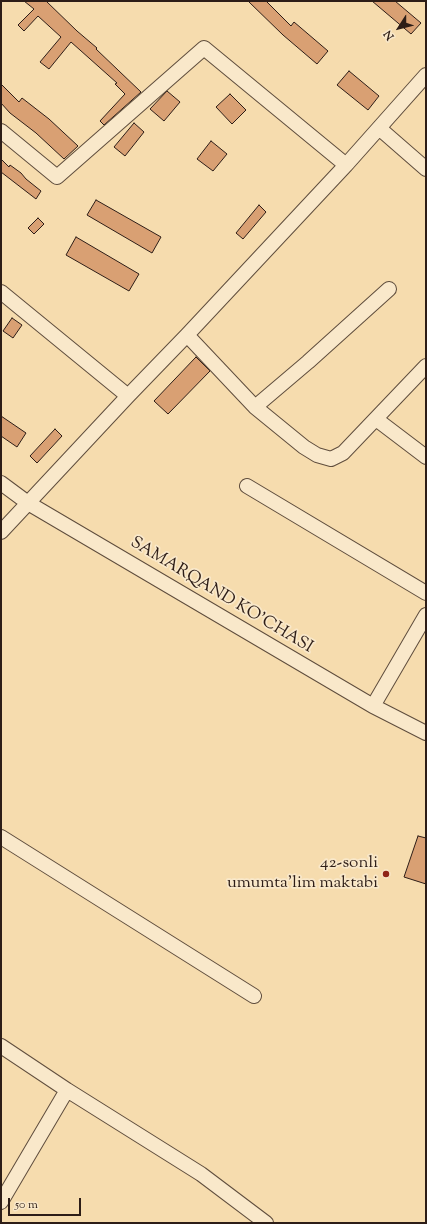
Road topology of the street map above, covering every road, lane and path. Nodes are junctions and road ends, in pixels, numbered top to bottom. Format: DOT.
graph roads {
  1 [pos="426,75"];
  2 [pos="379,128"];
  3 [pos="1,131"];
  4 [pos="346,165"];
  5 [pos="426,169"];
  6 [pos="390,288"];
  7 [pos="1,292"];
  8 [pos="187,335"];
  9 [pos="426,366"];
  10 [pos="128,396"];
  11 [pos="255,407"];
  12 [pos="376,420"];
  13 [pos="426,458"];
  14 [pos="1,483"];
  15 [pos="247,486"];
  16 [pos="28,503"];
  17 [pos="1,532"];
  18 [pos="426,593"];
  19 [pos="426,615"];
  20 [pos="373,706"];
  21 [pos="426,733"];
  22 [pos="1,837"];
  23 [pos="254,996"];
  24 [pos="1,1046"];
  25 [pos="67,1090"];
  26 [pos="1,1202"];
  27 [pos="266,1223"];
  1 -- 2 [label="street"];
  2 -- 4 [label="street"];
  2 -- 5 [label="street"];
  3 -- 4 [label="street"];
  4 -- 8 [label="street"];
  6 -- 11 [label="street"];
  7 -- 10 [label="street"];
  8 -- 10 [label="street"];
  8 -- 11 [label="street"];
  9 -- 12 [label="street"];
  10 -- 16 [label="street"];
  11 -- 12 [label="street"];
  12 -- 13 [label="street"];
  14 -- 16 [label="street, SAMARQAND KO'CHASI"];
  15 -- 18 [label="street"];
  16 -- 17 [label="street"];
  16 -- 20 [label="street, SAMARQAND KO'CHASI"];
  19 -- 20 [label="street"];
  20 -- 21 [label="street, SAMARQAND KO'CHASI"];
  22 -- 23 [label="street"];
  24 -- 25 [label="street"];
  25 -- 26 [label="street"];
  25 -- 27 [label="street"];
}
